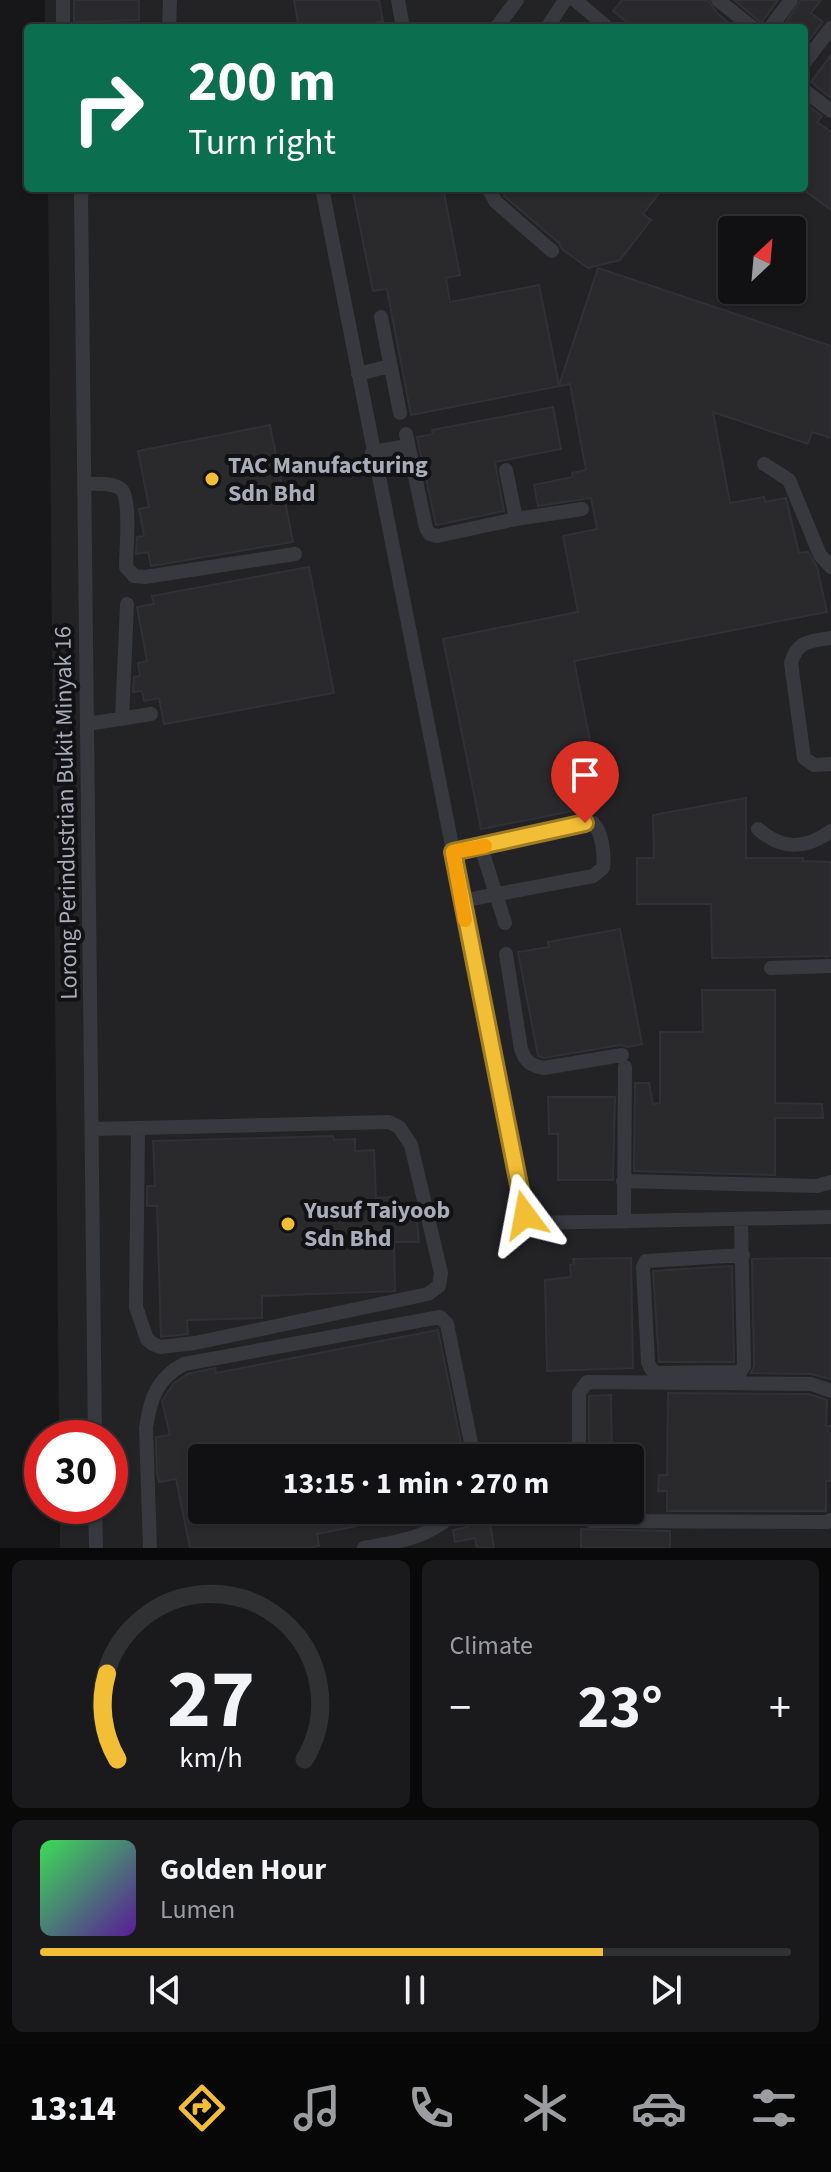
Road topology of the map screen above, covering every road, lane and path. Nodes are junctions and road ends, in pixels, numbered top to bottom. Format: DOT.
graph roads {
  1 [pos="63,0"];
  2 [pos="170,0"];
  3 [pos="398,0"];
  4 [pos="517,0"];
  5 [pos="565,0"];
  6 [pos="575,0"];
  7 [pos="718,0"];
  8 [pos="791,0"];
  9 [pos="63,24"];
  10 [pos="169,24"];
  11 [pos="402,24"];
  12 [pos="499,24"];
  13 [pos="550,24"];
  14 [pos="603,24"];
  15 [pos="748,24"];
  16 [pos="773,24"];
  17 [pos="831,28"];
  18 [pos="808,58"];
  19 [pos="808,93"];
  20 [pos="831,111"];
  21 [pos="82,192"];
  22 [pos="323,192"];
  23 [pos="490,192"];
  24 [pos="552,251"];
  25 [pos="381,317"];
  26 [pos="390,366"];
  27 [pos="358,374"];
  28 [pos="400,413"];
  29 [pos="372,452"];
  30 [pos="764,464"];
  31 [pos="506,470"];
  32 [pos="84,484"];
  33 [pos="582,509"];
  34 [pos="516,519"];
  35 [pos="295,554"];
  36 [pos="831,567"];
  37 [pos="127,604"];
  38 [pos="831,638"];
  39 [pos="151,714"];
  40 [pos="122,719"];
  41 [pos="87,724"];
  42 [pos="831,764"];
  43 [pos="758,829"];
  44 [pos="831,831"];
  45 [pos="481,847"];
  46 [pos="453,852"];
  47 [pos="496,894"];
  48 [pos="461,901"];
  49 [pos="505,923"];
  50 [pos="506,954"];
  51 [pos="831,966"];
  52 [pos="771,968"];
  53 [pos="523,1058"];
  54 [pos="497,1068"];
  55 [pos="93,1129"];
  56 [pos="138,1129"];
  57 [pos="623,1181"];
  58 [pos="831,1182"];
  59 [pos="831,1217"];
  60 [pos="741,1220"];
  61 [pos="624,1222"];
  62 [pos="743,1255"];
  63 [pos="831,1391"];
  64 [pos="95,1420"];
  65 [pos="471,1444"];
  66 [pos="579,1444"];
  67 [pos="831,1520"];
  68 [pos="644,1521"];
  69 [pos="95,1524"];
  70 [pos="443,1524"];
  71 [pos="96,1548"];
  72 [pos="150,1548"];
  73 [pos="364,1548"];
  1 -- 9 [label="street"];
  2 -- 10 [label="street"];
  3 -- 11 [label="street"];
  4 -- 12 [label="street"];
  5 -- 13 [label="street"];
  6 -- 14 [label="street"];
  7 -- 15 [label="street"];
  8 -- 16 [label="street"];
  17 -- 18 [label="street"];
  19 -- 20 [label="street"];
  21 -- 32 [label="street, Lorong Perindustrian Bukit Minyak 16"];
  22 -- 27 [label="street"];
  23 -- 24 [label="street"];
  25 -- 26 [label="street"];
  26 -- 27 [label="street"];
  26 -- 28 [label="street"];
  27 -- 29 [label="street"];
  29 -- 34 [label="street"];
  29 -- 46 [label="street"];
  30 -- 36 [label="street"];
  31 -- 34 [label="street"];
  32 -- 35 [label="street"];
  32 -- 41 [label="street, Lorong Perindustrian Bukit Minyak 16"];
  33 -- 34 [label="street"];
  37 -- 40 [label="street"];
  38 -- 42 [label="street"];
  39 -- 40 [label="street"];
  40 -- 41 [label="street"];
  41 -- 55 [label="street, Lorong Perindustrian Bukit Minyak 16"];
  43 -- 44 [label="street"];
  45 -- 46 [label="street"];
  45 -- 47 [label="street"];
  45 -- 47 [label="street"];
  46 -- 48 [label="street"];
  47 -- 48 [label="street"];
  47 -- 49 [label="street"];
  48 -- 54 [label="street"];
  50 -- 53 [label="street"];
  51 -- 52 [label="street"];
  53 -- 54 [label="street"];
  53 -- 57 [label="street"];
  54 -- 61 [label="street"];
  55 -- 56 [label="street"];
  55 -- 64 [label="street, Lorong Perindustrian Bukit Minyak 16"];
  56 -- 56 [label="street"];
  57 -- 58 [label="street"];
  57 -- 61 [label="street"];
  59 -- 60 [label="street"];
  60 -- 61 [label="street"];
  60 -- 62 [label="street"];
  62 -- 62 [label="street"];
  63 -- 66 [label="street"];
  65 -- 72 [label="street"];
  67 -- 68 [label="street"];
  69 -- 71 [label="street"];
  70 -- 73 [label="street"];
}
